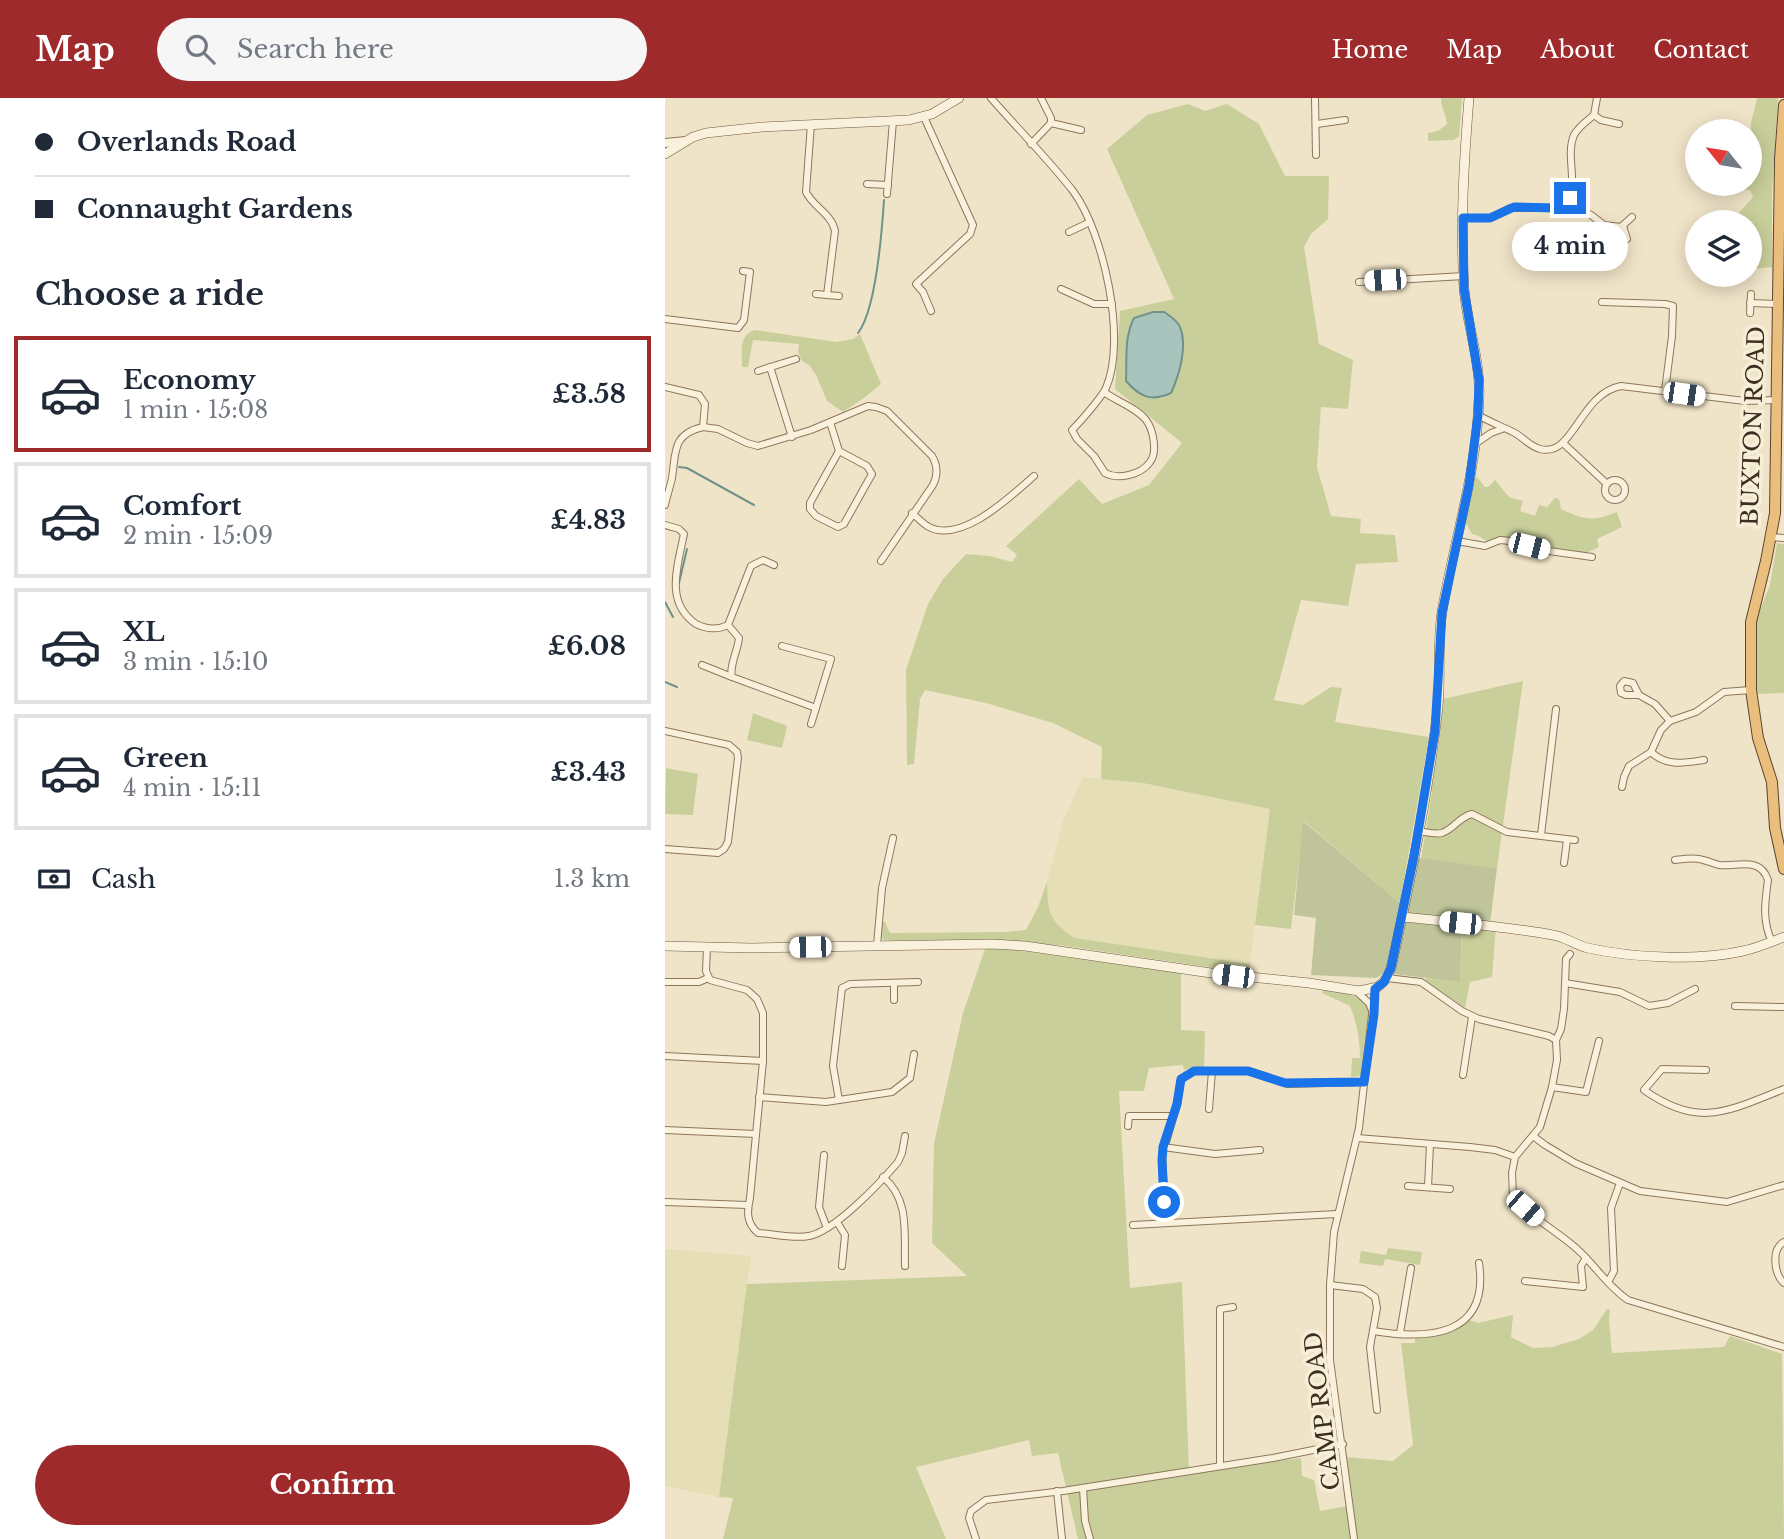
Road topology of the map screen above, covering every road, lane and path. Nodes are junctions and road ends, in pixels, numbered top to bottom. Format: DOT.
graph roads {
  1 [pos="959,98"];
  2 [pos="991,98"];
  3 [pos="1041,98"];
  4 [pos="1315,98"];
  5 [pos="1469,98"];
  6 [pos="1597,98"];
  7 [pos="1784,107"];
  8 [pos="1594,115"];
  9 [pos="924,117"];
  10 [pos="1345,120"];
  11 [pos="893,121"];
  12 [pos="1051,123"];
  13 [pos="811,124"];
  14 [pos="1317,124"];
  15 [pos="1619,124"];
  16 [pos="1081,130"];
  17 [pos="686,141"];
  18 [pos="665,143"];
  19 [pos="1031,144"];
  20 [pos="665,154"];
  21 [pos="1316,155"];
  22 [pos="1782,159"];
  23 [pos="867,184"];
  24 [pos="888,185"];
  25 [pos="887,194"];
  26 [pos="1567,203"];
  27 [pos="1632,217"];
  28 [pos="1463,218"];
  29 [pos="1089,223"];
  30 [pos="1623,226"];
  31 [pos="1069,232"];
  32 [pos="1627,239"];
  33 [pos="750,272"];
  34 [pos="1464,276"];
  35 [pos="910,278"];
  36 [pos="1359,282"];
  37 [pos="916,284"];
  38 [pos="1061,289"];
  39 [pos="1751,293"];
  40 [pos="816,294"];
  41 [pos="827,295"];
  42 [pos="839,296"];
  43 [pos="1602,302"];
  44 [pos="1750,303"];
  45 [pos="1112,304"];
  46 [pos="1778,304"];
  47 [pos="931,311"];
  48 [pos="1750,313"];
  49 [pos="665,319"];
  50 [pos="796,359"];
  51 [pos="770,367"];
  52 [pos="758,371"];
  53 [pos="665,387"];
  54 [pos="1665,391"];
  55 [pos="1104,392"];
  56 [pos="1777,400"];
  57 [pos="1478,415"];
  58 [pos="830,422"];
  59 [pos="703,427"];
  60 [pos="1502,429"];
  61 [pos="792,437"];
  62 [pos="1475,444"];
  63 [pos="1564,444"];
  64 [pos="839,451"];
  65 [pos="1034,476"];
  66 [pos="1607,484"];
  67 [pos="665,505"];
  68 [pos="912,513"];
  69 [pos="665,525"];
  70 [pos="1771,537"];
  71 [pos="1784,538"];
  72 [pos="1457,541"];
  73 [pos="1592,556"];
  74 [pos="881,561"];
  75 [pos="774,565"];
  76 [pos="728,625"];
  77 [pos="782,646"];
  78 [pos="702,665"];
  79 [pos="732,677"];
  80 [pos="1751,690"];
  81 [pos="1639,695"];
  82 [pos="816,708"];
  83 [pos="1556,709"];
  84 [pos="1670,721"];
  85 [pos="811,724"];
  86 [pos="665,731"];
  87 [pos="1651,752"];
  88 [pos="1705,760"];
  89 [pos="1622,787"];
  90 [pos="1418,831"];
  91 [pos="1541,835"];
  92 [pos="893,838"];
  93 [pos="665,849"];
  94 [pos="1675,860"];
  95 [pos="1564,863"];
  96 [pos="1784,869"];
  97 [pos="1403,917"];
  98 [pos="1784,937"];
  99 [pos="1772,942"];
  100 [pos="877,945"];
  101 [pos="665,946"];
  102 [pos="707,947"];
  103 [pos="1570,954"];
  104 [pos="708,978"];
  105 [pos="1387,978"];
  106 [pos="665,982"];
  107 [pos="918,982"];
  108 [pos="1565,982"];
  109 [pos="894,983"];
  110 [pos="1375,989"];
  111 [pos="1695,989"];
  112 [pos="1355,990"];
  113 [pos="894,1000"];
  114 [pos="1735,1006"];
  115 [pos="1784,1007"];
  116 [pos="1374,1014"];
  117 [pos="1472,1017"];
  118 [pos="1556,1040"];
  119 [pos="1599,1041"];
  120 [pos="914,1054"];
  121 [pos="665,1056"];
  122 [pos="763,1061"];
  123 [pos="1706,1070"];
  124 [pos="1213,1071"];
  125 [pos="1463,1075"];
  126 [pos="1364,1082"];
  127 [pos="1552,1087"];
  128 [pos="1784,1089"];
  129 [pos="759,1097"];
  130 [pos="839,1100"];
  131 [pos="1209,1109"];
  132 [pos="1173,1116"];
  133 [pos="1128,1126"];
  134 [pos="665,1130"];
  135 [pos="756,1134"];
  136 [pos="905,1136"];
  137 [pos="1533,1136"];
  138 [pos="1357,1138"];
  139 [pos="1430,1144"];
  140 [pos="1163,1147"];
  141 [pos="1260,1150"];
  142 [pos="824,1155"];
  143 [pos="1515,1157"];
  144 [pos="883,1177"];
  145 [pos="1620,1183"];
  146 [pos="1784,1185"];
  147 [pos="1408,1186"];
  148 [pos="1428,1187"];
  149 [pos="1450,1189"];
  150 [pos="665,1202"];
  151 [pos="747,1205"];
  152 [pos="1337,1214"];
  153 [pos="837,1222"];
  154 [pos="1166,1223"];
  155 [pos="1133,1225"];
  156 [pos="827,1228"];
  157 [pos="1784,1242"];
  158 [pos="1586,1258"];
  159 [pos="1479,1264"];
  160 [pos="842,1266"];
  161 [pos="905,1266"];
  162 [pos="1411,1268"];
  163 [pos="1525,1281"];
  164 [pos="1608,1282"];
  165 [pos="1784,1283"];
  166 [pos="1330,1285"];
  167 [pos="1233,1307"];
  168 [pos="1373,1331"];
  169 [pos="1400,1333"];
  170 [pos="1783,1349"];
  171 [pos="1377,1410"];
  172 [pos="1343,1444"];
  173 [pos="1220,1465"];
  174 [pos="1083,1488"];
  175 [pos="1057,1491"];
  176 [pos="976,1539"];
  177 [pos="1062,1539"];
  178 [pos="1090,1539"];
  179 [pos="1354,1539"];
  1 -- 9 [label="main road"];
  2 -- 19 [label="street"];
  3 -- 12 [label="street"];
  4 -- 14 [label="street"];
  5 -- 28 [label="main road"];
  6 -- 8 [label="street"];
  7 -- 22 [label="highway, BUXTON ROAD"];
  8 -- 15 [label="street"];
  8 -- 26 [label="street"];
  9 -- 11 [label="main road"];
  9 -- 37 [label="street"];
  10 -- 14 [label="street"];
  11 -- 13 [label="main road"];
  11 -- 24 [label="street"];
  12 -- 16 [label="street"];
  12 -- 19 [label="street"];
  13 -- 17 [label="main road"];
  13 -- 41 [label="street"];
  14 -- 21 [label="street"];
  17 -- 18 [label="street"];
  17 -- 20 [label="main road"];
  19 -- 29 [label="street"];
  22 -- 46 [label="highway, BUXTON ROAD"];
  23 -- 24 [label="street"];
  24 -- 25 [label="street"];
  26 -- 28 [label="street"];
  26 -- 30 [label="street"];
  27 -- 30 [label="street"];
  28 -- 34 [label="main road"];
  29 -- 31 [label="street"];
  29 -- 45 [label="street"];
  30 -- 32 [label="street"];
  33 -- 49 [label="street"];
  34 -- 36 [label="street"];
  34 -- 57 [label="main road"];
  35 -- 37 [label="street"];
  37 -- 47 [label="street"];
  38 -- 45 [label="street"];
  39 -- 44 [label="street"];
  40 -- 41 [label="street"];
  41 -- 42 [label="street"];
  43 -- 54 [label="street"];
  44 -- 46 [label="street"];
  44 -- 48 [label="street"];
  45 -- 55 [label="street"];
  46 -- 56 [label="highway, BUXTON ROAD"];
  50 -- 51 [label="street"];
  51 -- 52 [label="street"];
  51 -- 61 [label="street"];
  53 -- 59 [label="street"];
  54 -- 56 [label="street"];
  54 -- 63 [label="street"];
  55 -- 55 [label="street"];
  56 -- 70 [label="highway, BUXTON ROAD"];
  57 -- 60 [label="street"];
  57 -- 62 [label="main road"];
  58 -- 61 [label="street"];
  58 -- 64 [label="street"];
  58 -- 68 [label="street"];
  59 -- 61 [label="street"];
  59 -- 67 [label="street"];
  60 -- 62 [label="street"];
  60 -- 63 [label="street"];
  62 -- 72 [label="main road"];
  63 -- 66 [label="street"];
  64 -- 64 [label="street"];
  65 -- 68 [label="street"];
  68 -- 74 [label="street"];
  69 -- 76 [label="street"];
  70 -- 71 [label="street"];
  70 -- 80 [label="highway, BUXTON ROAD"];
  72 -- 73 [label="street"];
  72 -- 90 [label="main road"];
  75 -- 76 [label="street"];
  76 -- 79 [label="street"];
  77 -- 82 [label="street"];
  78 -- 79 [label="street"];
  79 -- 82 [label="street"];
  80 -- 84 [label="street"];
  80 -- 96 [label="highway, BUXTON ROAD"];
  81 -- 84 [label="street"];
  82 -- 85 [label="street"];
  83 -- 91 [label="street"];
  84 -- 87 [label="street"];
  86 -- 93 [label="street"];
  87 -- 88 [label="street"];
  87 -- 89 [label="street"];
  90 -- 91 [label="street"];
  90 -- 97 [label="main road"];
  91 -- 95 [label="street"];
  92 -- 100 [label="street"];
  94 -- 99 [label="street"];
  97 -- 99 [label="main road"];
  97 -- 105 [label="main road"];
  98 -- 99 [label="main road"];
  100 -- 102 [label="main road"];
  100 -- 112 [label="main road"];
  101 -- 102 [label="main road"];
  102 -- 104 [label="street"];
  103 -- 108 [label="street"];
  104 -- 106 [label="street"];
  104 -- 122 [label="street"];
  105 -- 110 [label="main road"];
  105 -- 117 [label="street"];
  107 -- 109 [label="street"];
  108 -- 111 [label="street"];
  108 -- 118 [label="street"];
  109 -- 113 [label="street"];
  109 -- 130 [label="street"];
  110 -- 112 [label="main road"];
  110 -- 116 [label="street, CAMP ROAD"];
  112 -- 116 [label="street"];
  114 -- 115 [label="street"];
  116 -- 126 [label="street, CAMP ROAD"];
  117 -- 118 [label="street"];
  117 -- 125 [label="street"];
  118 -- 127 [label="street"];
  119 -- 127 [label="street"];
  120 -- 130 [label="street"];
  121 -- 122 [label="street"];
  122 -- 129 [label="street"];
  123 -- 128 [label="street"];
  124 -- 126 [label="street"];
  124 -- 131 [label="street"];
  124 -- 132 [label="street"];
  126 -- 138 [label="street, CAMP ROAD"];
  127 -- 137 [label="street"];
  129 -- 130 [label="street"];
  129 -- 135 [label="street"];
  132 -- 133 [label="street"];
  132 -- 140 [label="street"];
  134 -- 135 [label="street"];
  135 -- 151 [label="street"];
  136 -- 144 [label="street"];
  137 -- 143 [label="street"];
  137 -- 145 [label="street"];
  138 -- 139 [label="street"];
  138 -- 152 [label="street, CAMP ROAD"];
  139 -- 143 [label="street"];
  139 -- 148 [label="street"];
  140 -- 141 [label="street"];
  140 -- 154 [label="street"];
  142 -- 156 [label="street"];
  143 -- 158 [label="street"];
  144 -- 153 [label="street"];
  144 -- 161 [label="street"];
  145 -- 146 [label="street"];
  145 -- 164 [label="street"];
  147 -- 148 [label="street"];
  148 -- 149 [label="street"];
  150 -- 151 [label="street"];
  151 -- 156 [label="street"];
  152 -- 154 [label="street"];
  152 -- 166 [label="street, CAMP ROAD"];
  153 -- 156 [label="street"];
  153 -- 160 [label="street"];
  154 -- 155 [label="street"];
  157 -- 165 [label="street"];
  158 -- 163 [label="street"];
  158 -- 164 [label="street"];
  159 -- 169 [label="street"];
  162 -- 169 [label="street"];
  164 -- 170 [label="street"];
  166 -- 168 [label="street"];
  166 -- 172 [label="street, CAMP ROAD"];
  167 -- 173 [label="street"];
  168 -- 169 [label="street"];
  168 -- 171 [label="street"];
  172 -- 173 [label="street"];
  172 -- 179 [label="street, CAMP ROAD"];
  173 -- 174 [label="street"];
  174 -- 175 [label="street"];
  174 -- 178 [label="street"];
  175 -- 176 [label="street"];
  175 -- 177 [label="street"];
}
